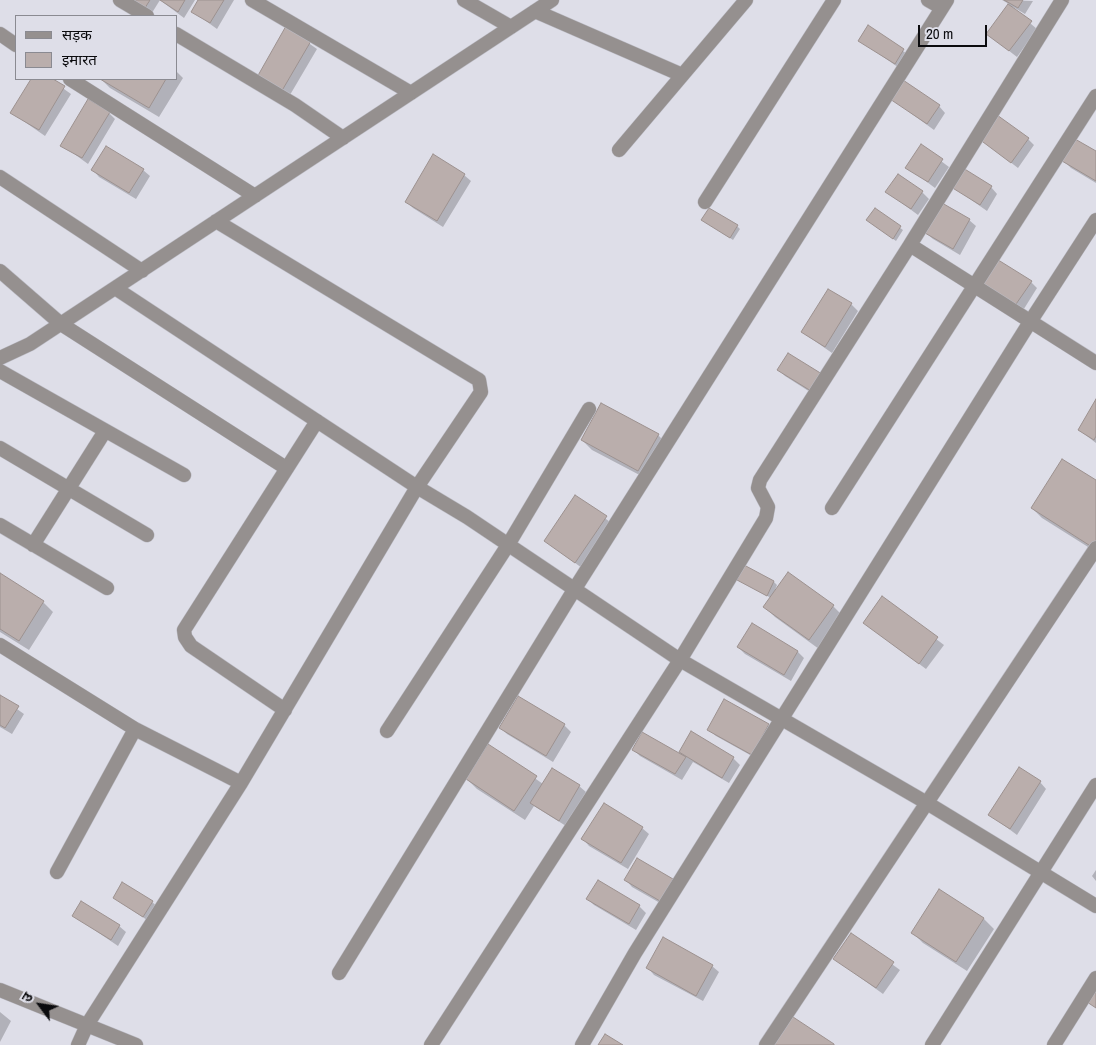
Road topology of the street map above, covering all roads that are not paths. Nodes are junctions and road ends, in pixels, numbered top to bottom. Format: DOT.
graph roads {
  1 [pos="120,0"];
  2 [pos="252,0"];
  3 [pos="464,0"];
  4 [pos="552,0"];
  5 [pos="746,0"];
  6 [pos="834,0"];
  7 [pos="928,0"];
  8 [pos="1062,0"];
  9 [pos="944,4"];
  10 [pos="535,12"];
  11 [pos="145,15"];
  12 [pos="511,27"];
  13 [pos="0,34"];
  14 [pos="178,35"];
  15 [pos="15,43"];
  16 [pos="682,75"];
  17 [pos="72,80"];
  18 [pos="411,93"];
  19 [pos="1096,96"];
  20 [pos="343,138"];
  21 [pos="618,150"];
  22 [pos="0,177"];
  23 [pos="255,196"];
  24 [pos="705,202"];
  25 [pos="1096,220"];
  26 [pos="216,221"];
  27 [pos="910,245"];
  28 [pos="142,270"];
  29 [pos="0,271"];
  30 [pos="974,285"];
  31 [pos="115,288"];
  32 [pos="1030,322"];
  33 [pos="61,324"];
  34 [pos="0,358"];
  35 [pos="1096,363"];
  36 [pos="0,371"];
  37 [pos="589,409"];
  38 [pos="317,421"];
  39 [pos="105,431"];
  40 [pos="0,448"];
  41 [pos="286,468"];
  42 [pos="184,475"];
  43 [pos="417,487"];
  44 [pos="69,489"];
  45 [pos="832,508"];
  46 [pos="0,525"];
  47 [pos="147,535"];
  48 [pos="33,545"];
  49 [pos="508,545"];
  50 [pos="1096,548"];
  51 [pos="107,588"];
  52 [pos="574,590"];
  53 [pos="0,645"];
  54 [pos="680,660"];
  55 [pos="285,710"];
  56 [pos="782,720"];
  57 [pos="136,729"];
  58 [pos="387,731"];
  59 [pos="241,784"];
  60 [pos="1096,785"];
  61 [pos="927,803"];
  62 [pos="57,872"];
  63 [pos="1040,872"];
  64 [pos="1096,906"];
  65 [pos="339,973"];
  66 [pos="1096,978"];
  67 [pos="0,990"];
  68 [pos="87,1025"];
  69 [pos="78,1045"];
  70 [pos="136,1045"];
  71 [pos="432,1045"];
  72 [pos="582,1045"];
  73 [pos="766,1045"];
  74 [pos="932,1045"];
  75 [pos="1054,1045"];
  1 -- 11 [label="street"];
  2 -- 18 [label="street"];
  3 -- 12 [label="street"];
  4 -- 10 [label="street"];
  5 -- 16 [label="street"];
  6 -- 24 [label="street"];
  7 -- 9 [label="street"];
  8 -- 27 [label="street"];
  9 -- 52 [label="street"];
  10 -- 12 [label="street"];
  10 -- 16 [label="street"];
  12 -- 18 [label="street"];
  13 -- 15 [label="street"];
  14 -- 20 [label="street"];
  16 -- 21 [label="street"];
  17 -- 23 [label="street"];
  18 -- 20 [label="street"];
  19 -- 30 [label="street"];
  20 -- 23 [label="street"];
  22 -- 28 [label="street"];
  23 -- 26 [label="street"];
  25 -- 32 [label="street"];
  26 -- 28 [label="street"];
  26 -- 43 [label="street"];
  27 -- 30 [label="street"];
  27 -- 54 [label="street"];
  28 -- 31 [label="street"];
  29 -- 33 [label="street"];
  30 -- 32 [label="street"];
  30 -- 45 [label="street"];
  31 -- 33 [label="street"];
  31 -- 38 [label="street"];
  32 -- 35 [label="street"];
  32 -- 56 [label="street"];
  33 -- 34 [label="street"];
  33 -- 41 [label="street"];
  36 -- 39 [label="street"];
  37 -- 49 [label="street"];
  38 -- 41 [label="street"];
  38 -- 43 [label="street"];
  39 -- 42 [label="street"];
  39 -- 44 [label="street"];
  40 -- 44 [label="street"];
  41 -- 55 [label="street"];
  43 -- 49 [label="street"];
  43 -- 55 [label="street"];
  44 -- 47 [label="street"];
  44 -- 48 [label="street"];
  46 -- 48 [label="street"];
  48 -- 51 [label="street"];
  49 -- 52 [label="street"];
  49 -- 58 [label="street"];
  50 -- 61 [label="street"];
  52 -- 54 [label="street"];
  52 -- 65 [label="street"];
  53 -- 57 [label="street"];
  54 -- 56 [label="street"];
  54 -- 71 [label="street"];
  55 -- 59 [label="street"];
  56 -- 61 [label="street"];
  56 -- 72 [label="street"];
  57 -- 59 [label="street"];
  57 -- 62 [label="street"];
  59 -- 68 [label="street"];
  60 -- 63 [label="street"];
  61 -- 63 [label="street"];
  61 -- 73 [label="street"];
  63 -- 64 [label="street"];
  63 -- 74 [label="street"];
  66 -- 75 [label="street"];
  67 -- 68 [label="street"];
  68 -- 69 [label="street"];
  68 -- 70 [label="street"];
}
